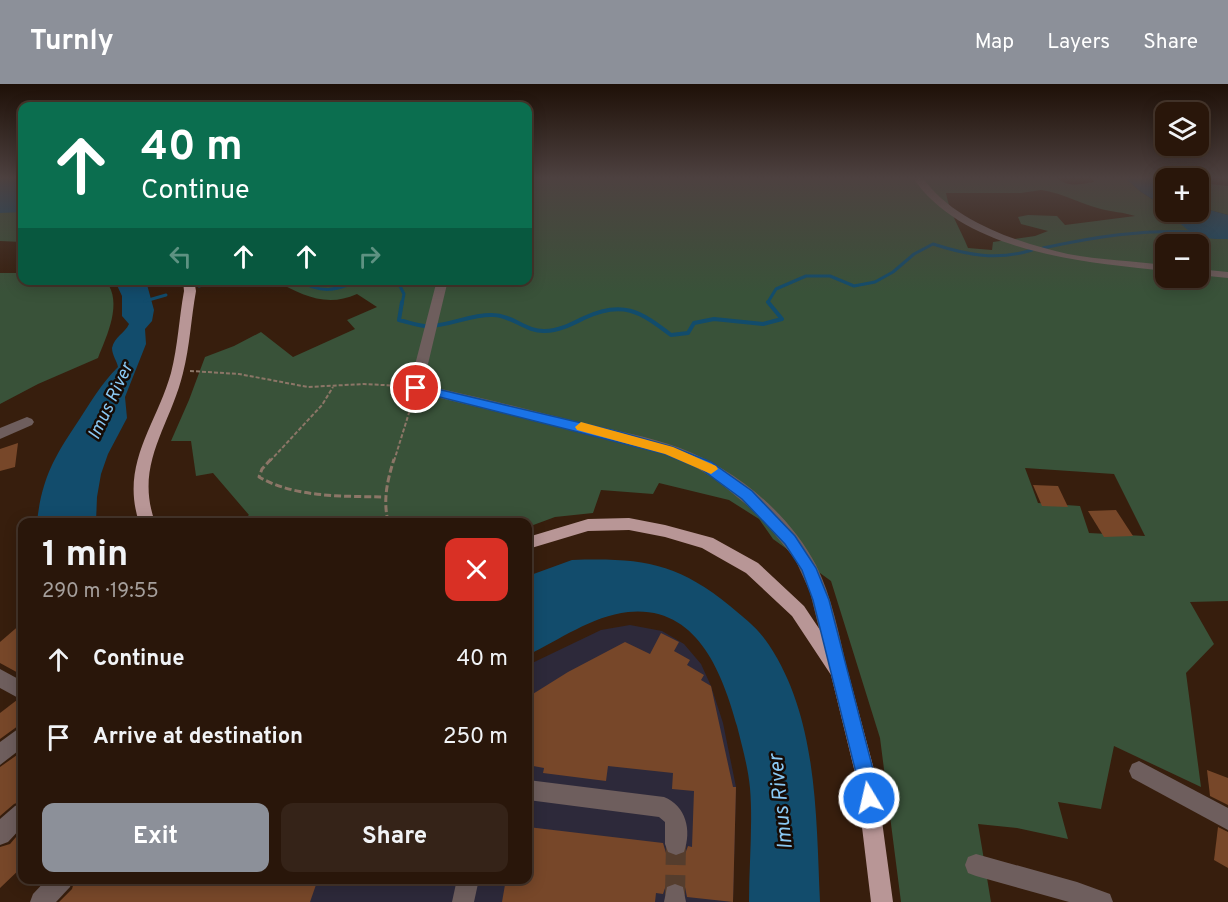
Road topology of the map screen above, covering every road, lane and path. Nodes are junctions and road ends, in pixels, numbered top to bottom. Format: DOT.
graph roads {
  1 [pos="962,216"];
  2 [pos="1155,267"];
  3 [pos="1209,273"];
  4 [pos="1228,274"];
  5 [pos="189,285"];
  6 [pos="442,285"];
  7 [pos="177,371"];
  8 [pos="333,387"];
  9 [pos="416,388"];
  10 [pos="27,422"];
  11 [pos="0,434"];
  12 [pos="384,497"];
  13 [pos="145,518"];
  14 [pos="387,518"];
  15 [pos="532,542"];
  16 [pos="839,672"];
  17 [pos="1,679"];
  18 [pos="18,689"];
  19 [pos="18,739"];
  20 [pos="0,755"];
  21 [pos="1139,771"];
  22 [pos="532,790"];
  23 [pos="18,817"];
  24 [pos="1228,819"];
  25 [pos="0,834"];
  26 [pos="676,844"];
  27 [pos="976,865"];
  28 [pos="57,884"];
  29 [pos="467,884"];
  30 [pos="41,902"];
  31 [pos="463,902"];
  32 [pos="882,902"];
  33 [pos="1102,902"];
  1 -- 2 [label="street"];
  3 -- 4 [label="street"];
  5 -- 7 [label="main road"];
  6 -- 9 [label="street"];
  7 -- 8 [label="path"];
  7 -- 13 [label="main road"];
  8 -- 9 [label="path"];
  8 -- 12 [label="path"];
  9 -- 12 [label="path"];
  9 -- 16 [label="street"];
  10 -- 11 [label="street"];
  12 -- 14 [label="path"];
  15 -- 16 [label="main road"];
  16 -- 32 [label="main road"];
  17 -- 18 [label="street"];
  19 -- 20 [label="street"];
  21 -- 24 [label="street"];
  22 -- 26 [label="street"];
  23 -- 25 [label="street"];
  27 -- 33 [label="street"];
  28 -- 30 [label="street"];
  29 -- 31 [label="street"];
}
